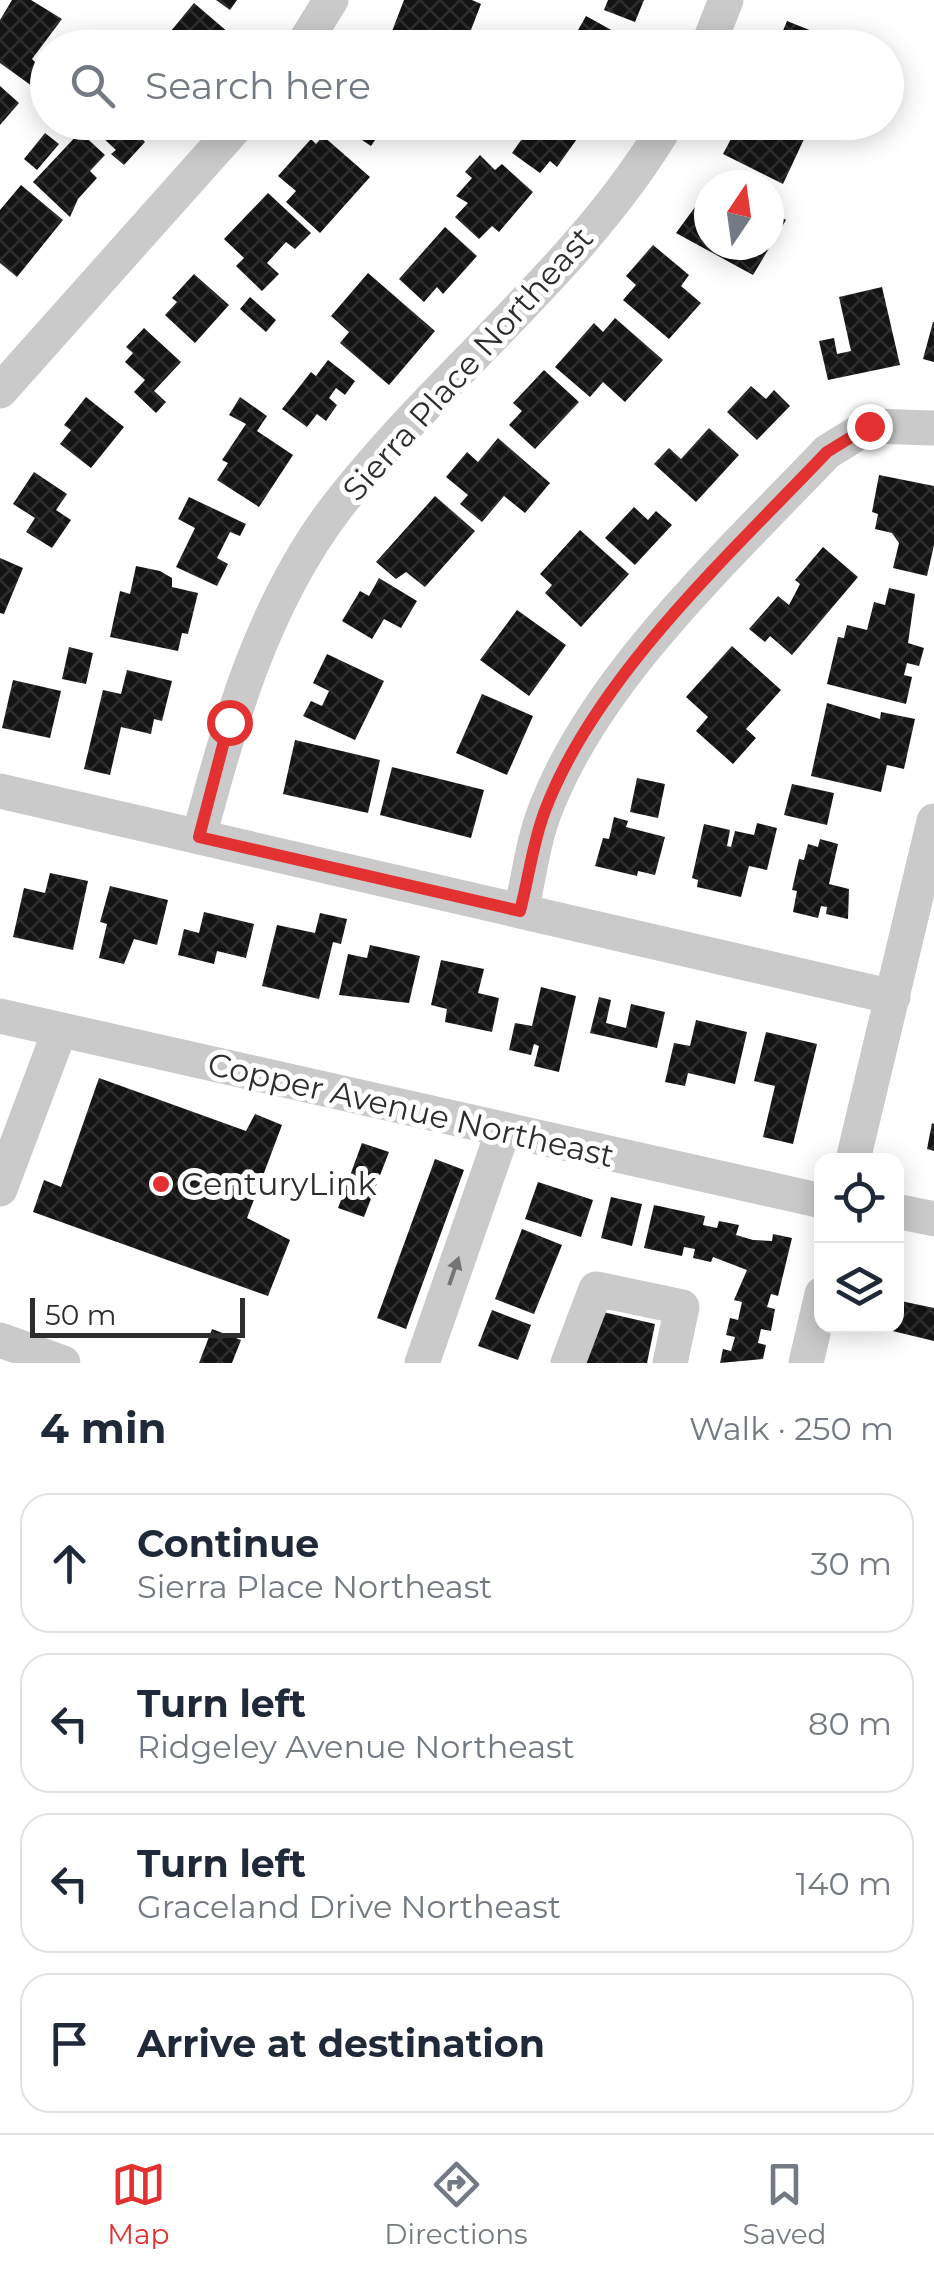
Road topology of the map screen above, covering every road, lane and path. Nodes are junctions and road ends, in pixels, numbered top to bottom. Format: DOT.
graph roads {
  1 [pos="331,0"];
  2 [pos="726,0"];
  3 [pos="312,30"];
  4 [pos="714,30"];
  5 [pos="224,140"];
  6 [pos="658,140"];
  7 [pos="0,391"];
  8 [pos="934,428"];
  9 [pos="0,790"];
  10 [pos="934,821"];
  11 [pos="199,837"];
  12 [pos="520,911"];
  13 [pos="893,997"];
  14 [pos="0,1016"];
  15 [pos="60,1030"];
  16 [pos="504,1131"];
  17 [pos="855,1153"];
  18 [pos="0,1189"];
  19 [pos="814,1199"];
  20 [pos="904,1213"];
  21 [pos="934,1219"];
  22 [pos="814,1328"];
  23 [pos="2,1344"];
  24 [pos="63,1363"];
  25 [pos="422,1363"];
  26 [pos="568,1363"];
  27 [pos="670,1363"];
  28 [pos="806,1363"];
  1 -- 3 [label="street"];
  2 -- 4 [label="street"];
  5 -- 7 [label="street"];
  6 -- 11 [label="street, Sierra Place Northeast"];
  8 -- 12 [label="street"];
  9 -- 11 [label="street"];
  10 -- 13 [label="street"];
  11 -- 12 [label="street"];
  12 -- 13 [label="street"];
  13 -- 17 [label="street"];
  14 -- 15 [label="street, Copper Avenue Northeast"];
  15 -- 16 [label="street, Copper Avenue Northeast"];
  15 -- 18 [label="street"];
  16 -- 19 [label="street, Copper Avenue Northeast"];
  25 -- 16 [label="street, one-way"];
  20 -- 21 [label="street"];
  22 -- 28 [label="street"];
  23 -- 24 [label="street"];
  26 -- 27 [label="street"];
}
